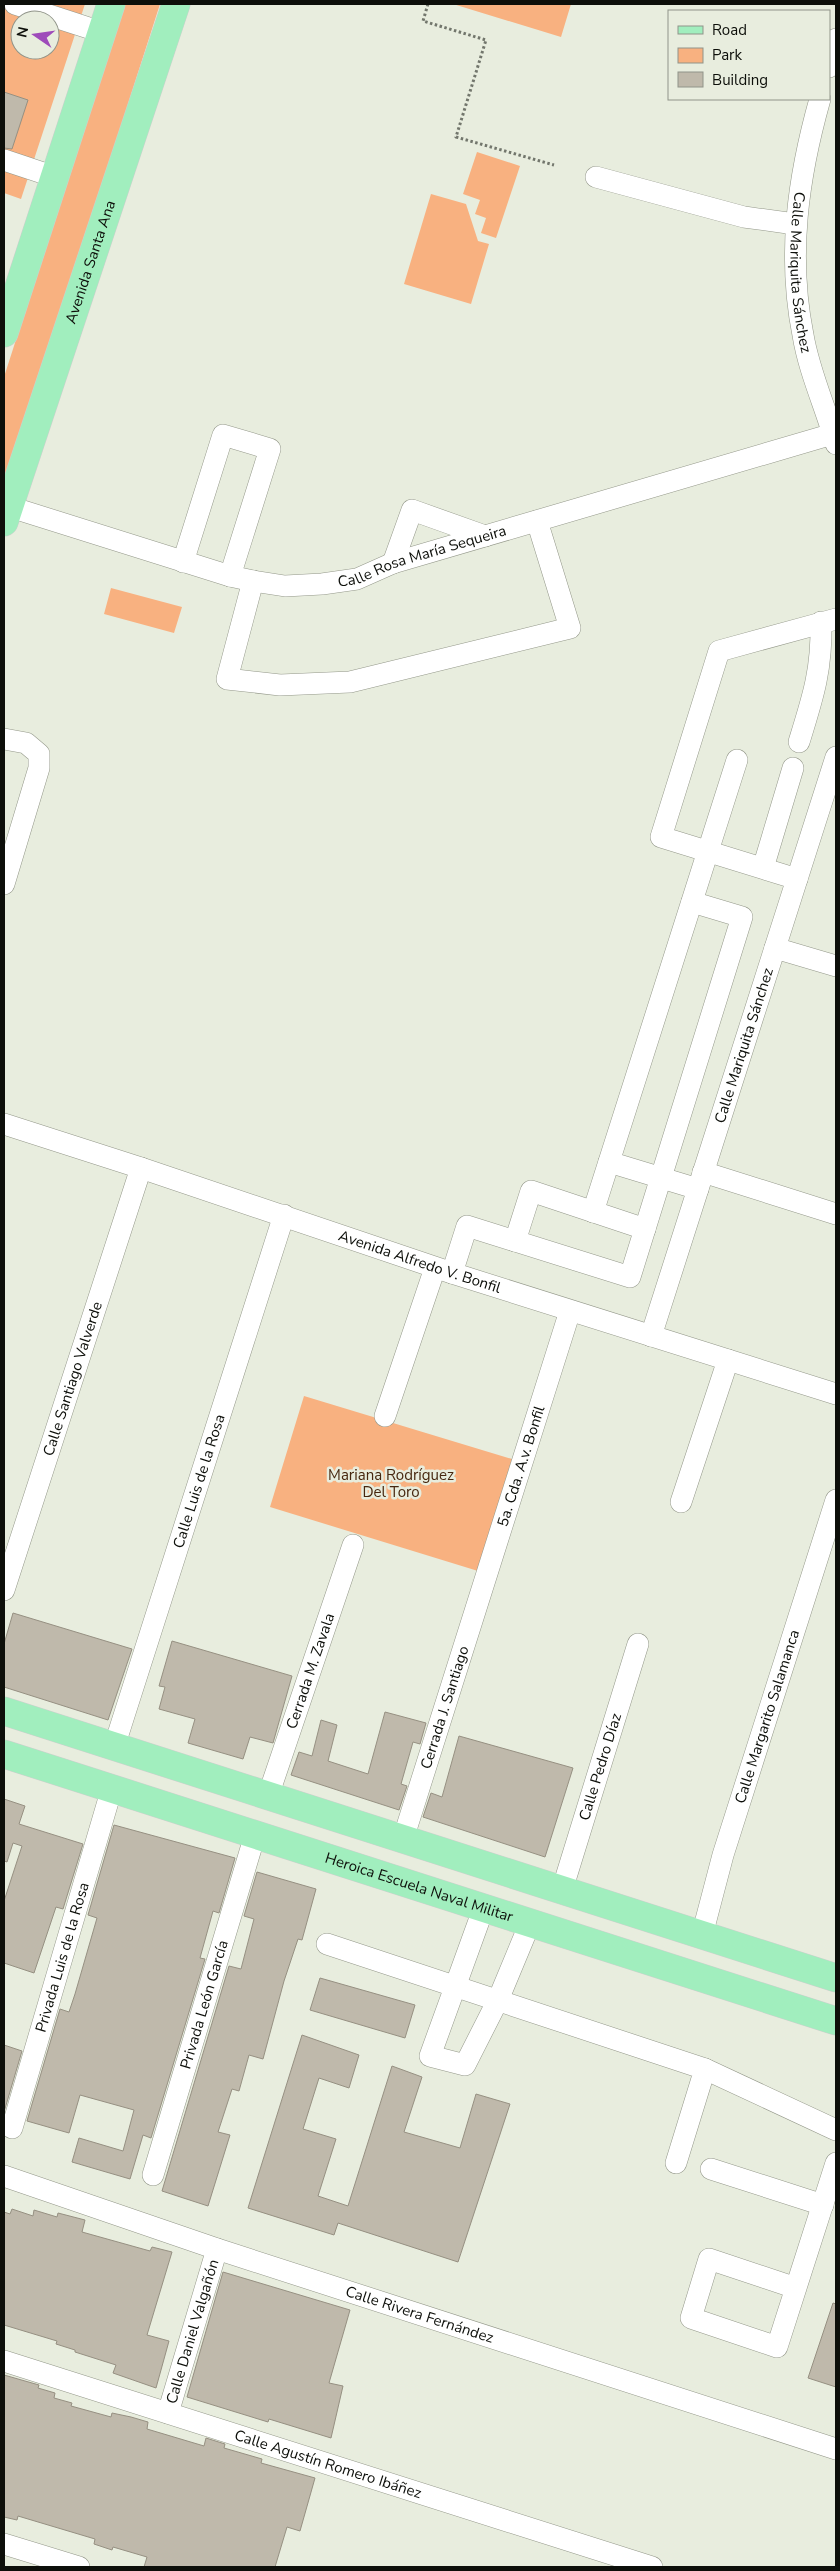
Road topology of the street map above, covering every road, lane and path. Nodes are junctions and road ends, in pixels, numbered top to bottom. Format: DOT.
graph roads {
  1 [pos="15,4"];
  2 [pos="111,4"];
  3 [pos="176,4"];
  4 [pos="428,4"];
  5 [pos="101,32"];
  6 [pos="836,39"];
  7 [pos="830,62"];
  8 [pos="820,100"];
  9 [pos="4,160"];
  10 [pos="554,165"];
  11 [pos="55,177"];
  12 [pos="596,177"];
  13 [pos="795,224"];
  14 [pos="4,333"];
  15 [pos="835,437"];
  16 [pos="5,511"];
  17 [pos="537,521"];
  18 [pos="485,536"];
  19 [pos="183,562"];
  20 [pos="393,563"];
  21 [pos="230,576"];
  22 [pos="253,581"];
  23 [pos="829,620"];
  24 [pos="4,739"];
  25 [pos="799,742"];
  26 [pos="836,756"];
  27 [pos="737,760"];
  28 [pos="793,768"];
  29 [pos="831,789"];
  30 [pos="708,852"];
  31 [pos="763,868"];
  32 [pos="797,879"];
  33 [pos="4,884"];
  34 [pos="692,902"];
  35 [pos="775,948"];
  36 [pos="836,966"];
  37 [pos="4,1124"];
  38 [pos="609,1162"];
  39 [pos="141,1168"];
  40 [pos="661,1178"];
  41 [pos="701,1180"];
  42 [pos="593,1212"];
  43 [pos="836,1214"];
  44 [pos="284,1215"];
  45 [pos="645,1229"];
  46 [pos="515,1241"];
  47 [pos="444,1270"];
  48 [pos="570,1311"];
  49 [pos="651,1336"];
  50 [pos="728,1360"];
  51 [pos="836,1394"];
  52 [pos="385,1416"];
  53 [pos="836,1500"];
  54 [pos="681,1502"];
  55 [pos="353,1546"];
  56 [pos="486,1576"];
  57 [pos="4,1590"];
  58 [pos="638,1644"];
  59 [pos="4,1711"];
  60 [pos="114,1747"];
  61 [pos="4,1754"];
  62 [pos="112,1788"];
  63 [pos="268,1796"];
  64 [pos="255,1834"];
  65 [pos="403,1839"];
  66 [pos="562,1890"];
  67 [pos="484,1907"];
  68 [pos="530,1922"];
  69 [pos="702,1935"];
  70 [pos="327,1944"];
  71 [pos="836,1978"];
  72 [pos="454,1988"];
  73 [pos="498,2000"];
  74 [pos="836,2021"];
  75 [pos="705,2069"];
  76 [pos="12,2128"];
  77 [pos="836,2130"];
  78 [pos="676,2163"];
  79 [pos="836,2163"];
  80 [pos="711,2170"];
  81 [pos="153,2175"];
  82 [pos="4,2176"];
  83 [pos="823,2205"];
  84 [pos="217,2249"];
  85 [pos="796,2288"];
  86 [pos="4,2361"];
  87 [pos="168,2413"];
  88 [pos="836,2449"];
  89 [pos="4,2544"];
  90 [pos="622,2563"];
  91 [pos="80,2567"];
  92 [pos="652,2567"];
  1 -- 5 [label="street"];
  2 -- 5 [label="main road"];
  3 -- 16 [label="main road, Avenida Santa Ana"];
  4 -- 10 [label="path"];
  5 -- 11 [label="main road"];
  6 -- 7 [label="street"];
  8 -- 13 [label="street, Calle Mariquita Sánchez"];
  9 -- 11 [label="street"];
  11 -- 14 [label="main road"];
  12 -- 13 [label="street"];
  13 -- 15 [label="street, Calle Mariquita Sánchez"];
  15 -- 17 [label="street, Calle Rosa María Sequeira"];
  16 -- 19 [label="street, Calle Rosa María Sequeira"];
  17 -- 18 [label="street, Calle Rosa María Sequeira"];
  17 -- 22 [label="street"];
  18 -- 20 [label="street, Calle Rosa María Sequeira"];
  18 -- 20 [label="street"];
  19 -- 21 [label="street, Calle Rosa María Sequeira"];
  19 -- 21 [label="street"];
  20 -- 22 [label="street, Calle Rosa María Sequeira"];
  21 -- 22 [label="street, Calle Rosa María Sequeira"];
  23 -- 25 [label="street"];
  23 -- 30 [label="street"];
  24 -- 33 [label="street"];
  26 -- 29 [label="street, Calle Mariquita Sánchez"];
  27 -- 30 [label="street"];
  28 -- 31 [label="street"];
  29 -- 32 [label="street, Calle Mariquita Sánchez"];
  30 -- 31 [label="street"];
  30 -- 34 [label="street"];
  31 -- 32 [label="street"];
  32 -- 35 [label="street, Calle Mariquita Sánchez"];
  34 -- 38 [label="street"];
  34 -- 40 [label="street"];
  35 -- 36 [label="street"];
  35 -- 41 [label="street, Calle Mariquita Sánchez"];
  37 -- 39 [label="street, Avenida Alfredo V. Bonfil"];
  38 -- 40 [label="street"];
  38 -- 42 [label="street"];
  39 -- 44 [label="street, Avenida Alfredo V. Bonfil"];
  39 -- 57 [label="street, Calle Santiago Valverde"];
  40 -- 41 [label="street"];
  40 -- 45 [label="street"];
  41 -- 43 [label="street"];
  41 -- 49 [label="street, Calle Mariquita Sánchez"];
  42 -- 45 [label="street"];
  42 -- 46 [label="street"];
  44 -- 47 [label="street, Avenida Alfredo V. Bonfil"];
  44 -- 60 [label="street, Calle Luis de la Rosa"];
  45 -- 46 [label="street"];
  46 -- 47 [label="street"];
  47 -- 48 [label="street, Avenida Alfredo V. Bonfil"];
  47 -- 52 [label="street"];
  48 -- 49 [label="street, Avenida Alfredo V. Bonfil"];
  48 -- 56 [label="street, 5a. Cda. A.v. Bonfil"];
  49 -- 50 [label="street, Avenida Alfredo V. Bonfil"];
  50 -- 51 [label="street, Avenida Alfredo V. Bonfil"];
  50 -- 54 [label="street"];
  53 -- 69 [label="street, Calle Margarito Salamanca"];
  55 -- 63 [label="street, Cerrada M. Zavala"];
  56 -- 65 [label="street, Cerrada J. Santiago"];
  58 -- 66 [label="street, Calle Pedro Díaz"];
  59 -- 60 [label="main road"];
  60 -- 63 [label="main road"];
  61 -- 62 [label="main road, Heroica Escuela Naval Militar"];
  62 -- 64 [label="main road, Heroica Escuela Naval Militar"];
  62 -- 76 [label="street, Privada Luis de la Rosa"];
  63 -- 65 [label="main road"];
  64 -- 67 [label="main road, Heroica Escuela Naval Militar"];
  64 -- 81 [label="street, Privada León García"];
  65 -- 66 [label="main road"];
  66 -- 69 [label="main road"];
  67 -- 68 [label="main road, Heroica Escuela Naval Militar"];
  67 -- 72 [label="street"];
  68 -- 73 [label="street"];
  68 -- 74 [label="main road, Heroica Escuela Naval Militar"];
  69 -- 71 [label="main road"];
  70 -- 72 [label="street"];
  72 -- 73 [label="street"];
  72 -- 73 [label="street"];
  73 -- 75 [label="street"];
  75 -- 77 [label="street"];
  75 -- 78 [label="street"];
  79 -- 83 [label="street"];
  80 -- 83 [label="street"];
  82 -- 84 [label="street, Calle Rivera Fernández"];
  83 -- 85 [label="street"];
  84 -- 87 [label="street, Calle Daniel Valgañón"];
  84 -- 88 [label="street, Calle Rivera Fernández"];
  85 -- 85 [label="street"];
  86 -- 87 [label="street, Calle Agustín Romero Ibáñez"];
  87 -- 90 [label="street, Calle Agustín Romero Ibáñez"];
  89 -- 91 [label="street"];
  90 -- 92 [label="street, Calle Agustín Romero Ibáñez"];
}
